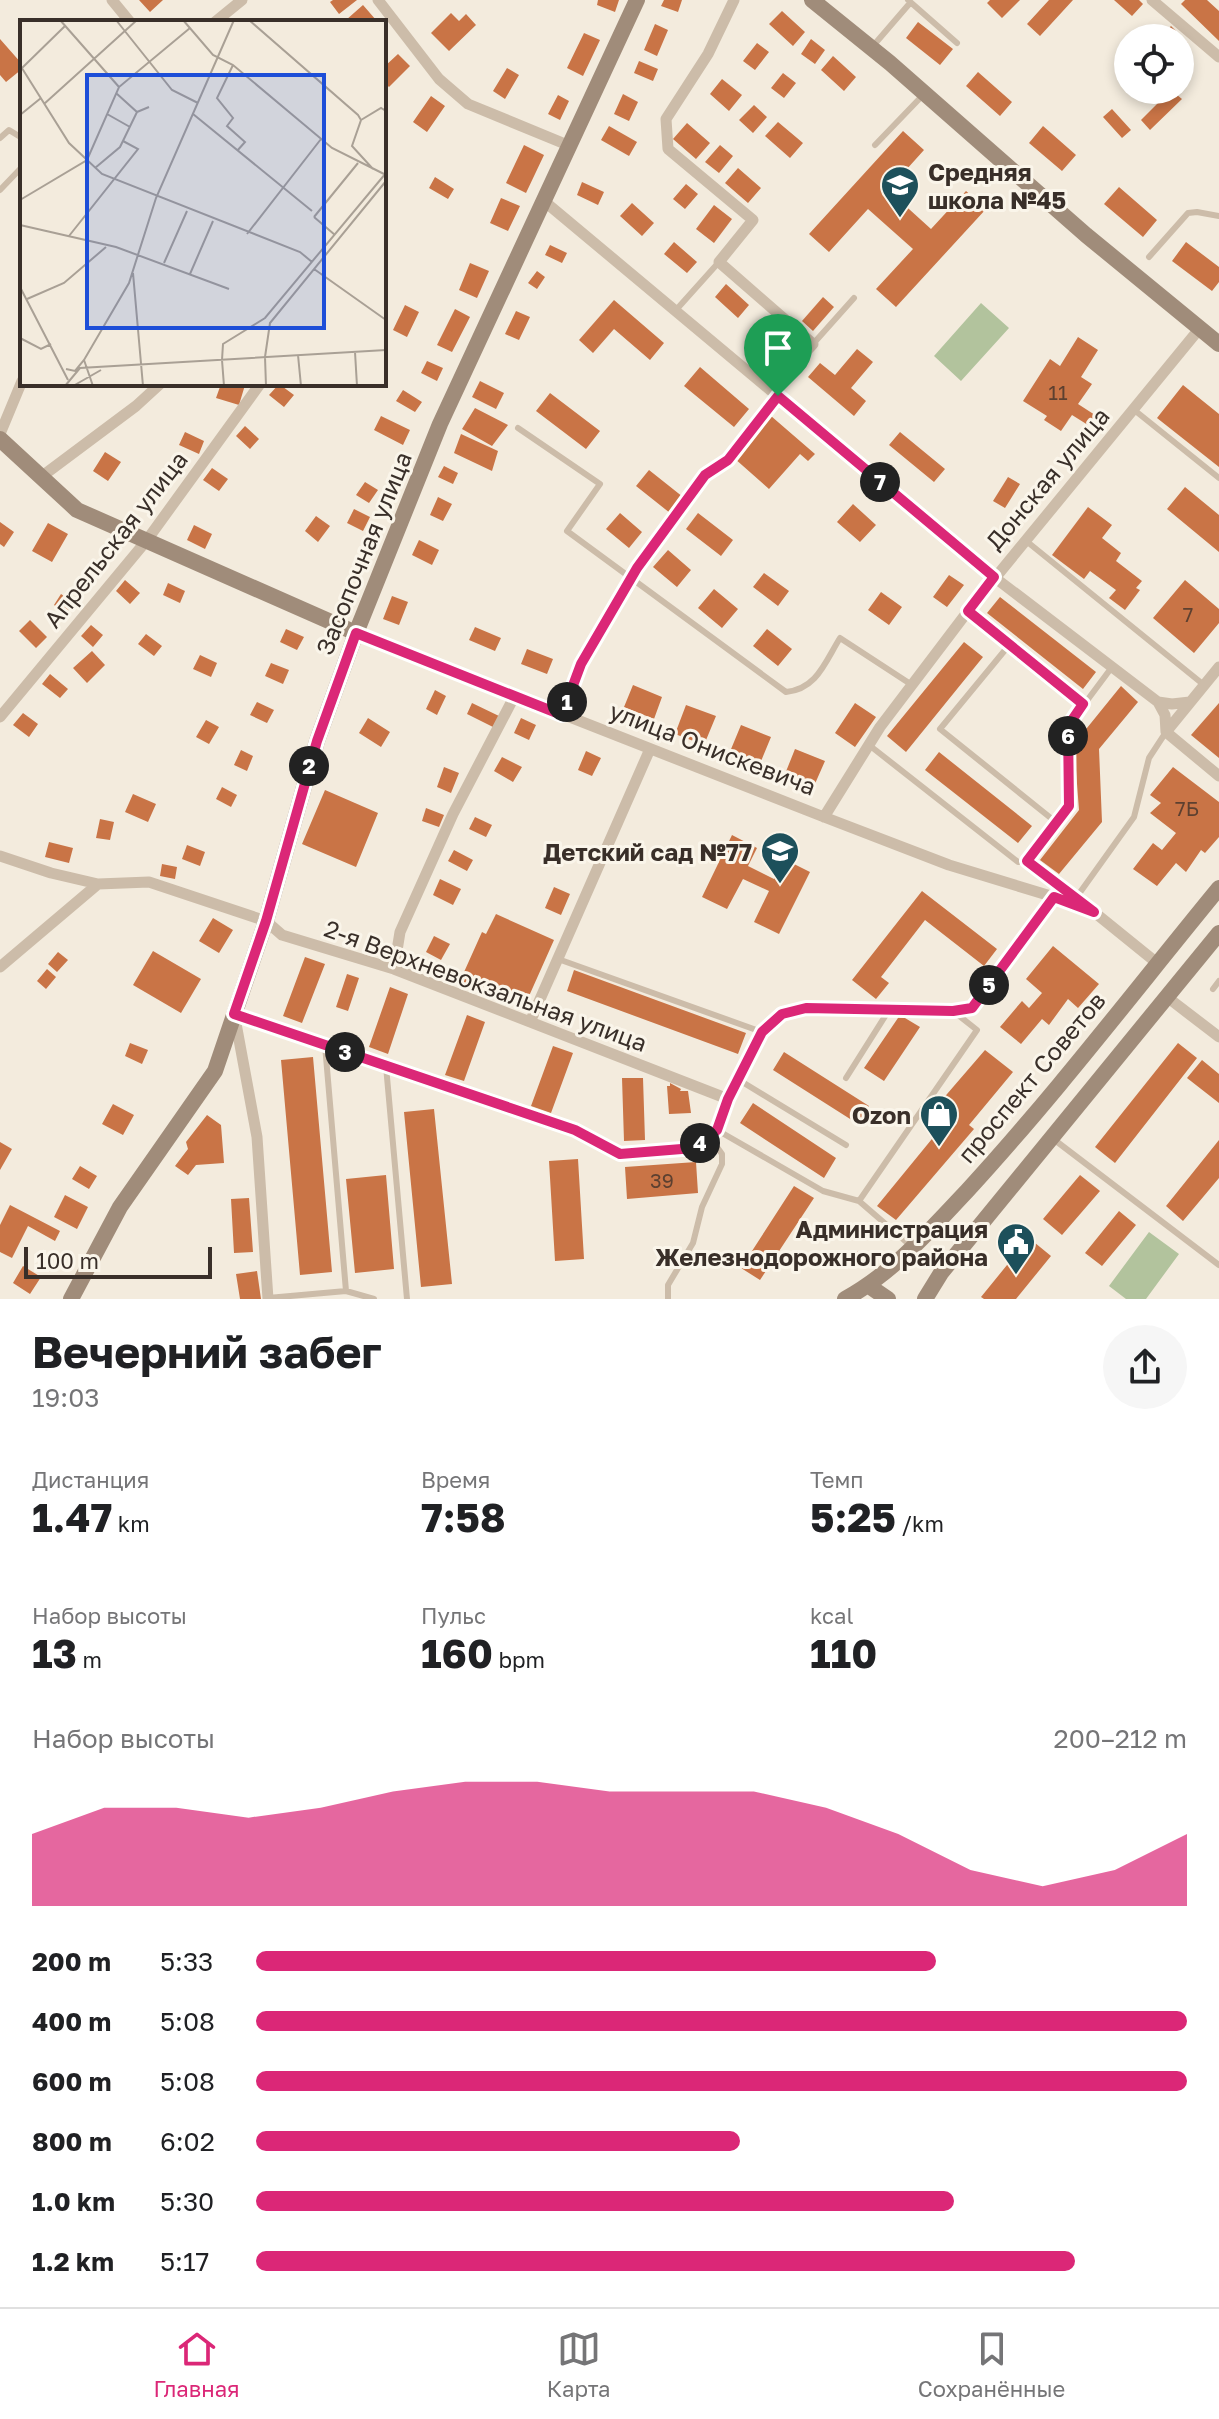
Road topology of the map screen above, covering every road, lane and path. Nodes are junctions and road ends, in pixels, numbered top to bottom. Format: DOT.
graph roads {
  1 [pos="112,0"];
  2 [pos="242,0"];
  3 [pos="378,0"];
  4 [pos="637,0"];
  5 [pos="734,0"];
  6 [pos="812,0"];
  7 [pos="1152,0"];
  8 [pos="909,1"];
  9 [pos="128,20"];
  10 [pos="217,20"];
  11 [pos="957,43"];
  12 [pos="871,48"];
  13 [pos="1219,57"];
  14 [pos="924,94"];
  15 [pos="20,137"];
  16 [pos="0,138"];
  17 [pos="875,145"];
  18 [pos="570,146"];
  19 [pos="20,169"];
  20 [pos="0,190"];
  21 [pos="544,201"];
  22 [pos="1219,216"];
  23 [pos="1149,257"];
  24 [pos="719,262"];
  25 [pos="854,298"];
  26 [pos="676,310"];
  27 [pos="1200,328"];
  28 [pos="813,344"];
  29 [pos="1219,344"];
  30 [pos="20,386"];
  31 [pos="158,386"];
  32 [pos="259,386"];
  33 [pos="774,393"];
  34 [pos="1133,409"];
  35 [pos="518,428"];
  36 [pos="0,436"];
  37 [pos="41,477"];
  38 [pos="1219,478"];
  39 [pos="147,540"];
  40 [pos="1025,540"];
  41 [pos="632,577"];
  42 [pos="994,577"];
  43 [pos="968,611"];
  44 [pos="356,633"];
  45 [pos="1010,644"];
  46 [pos="1112,667"];
  47 [pos="1219,667"];
  48 [pos="912,685"];
  49 [pos="1204,685"];
  50 [pos="514,697"];
  51 [pos="1158,702"];
  52 [pos="1190,702"];
  53 [pos="1083,704"];
  54 [pos="562,715"];
  55 [pos="0,717"];
  56 [pos="1166,732"];
  57 [pos="869,745"];
  58 [pos="650,749"];
  59 [pos="1219,776"];
  60 [pos="824,817"];
  61 [pos="1057,823"];
  62 [pos="0,856"];
  63 [pos="1027,861"];
  64 [pos="98,884"];
  65 [pos="1219,888"];
  66 [pos="1054,897"];
  67 [pos="1076,898"];
  68 [pos="1094,912"];
  69 [pos="266,921"];
  70 [pos="1219,933"];
  71 [pos="557,959"];
  72 [pos="1157,963"];
  73 [pos="0,967"];
  74 [pos="394,969"];
  75 [pos="1219,981"];
  76 [pos="1213,989"];
  77 [pos="1167,997"];
  78 [pos="889,1010"];
  79 [pos="953,1011"];
  80 [pos="234,1014"];
  81 [pos="530,1022"];
  82 [pos="762,1032"];
  83 [pos="1219,1037"];
  84 [pos="325,1045"];
  85 [pos="386,1066"];
  86 [pos="846,1078"];
  87 [pos="739,1080"];
  88 [pos="728,1099"];
  89 [pos="717,1130"];
  90 [pos="709,1136"];
  91 [pos="1052,1138"];
  92 [pos="846,1145"];
  93 [pos="859,1201"];
  94 [pos="913,1249"];
  95 [pos="1219,1265"];
  96 [pos="869,1286"];
  97 [pos="346,1291"];
  98 [pos="71,1299"];
  99 [pos="268,1299"];
  100 [pos="374,1299"];
  101 [pos="407,1299"];
  102 [pos="668,1299"];
  103 [pos="845,1299"];
  104 [pos="888,1299"];
  105 [pos="925,1299"];
  1 -- 9 [label="street"];
  2 -- 10 [label="street"];
  3 -- 18 [label="street"];
  4 -- 18 [label="street, Засопочная улица"];
  5 -- 24 [label="street"];
  6 -- 12 [label="street"];
  7 -- 13 [label="street"];
  8 -- 11 [label="lane"];
  8 -- 12 [label="lane"];
  12 -- 14 [label="street"];
  14 -- 17 [label="lane"];
  14 -- 27 [label="street"];
  15 -- 16 [label="lane"];
  18 -- 21 [label="street, Засопочная улица"];
  19 -- 20 [label="lane"];
  21 -- 26 [label="street"];
  21 -- 44 [label="street, Засопочная улица"];
  22 -- 23 [label="lane"];
  24 -- 26 [label="lane"];
  24 -- 28 [label="street"];
  25 -- 28 [label="lane"];
  26 -- 33 [label="street"];
  27 -- 29 [label="street"];
  27 -- 34 [label="street, Донская улица"];
  28 -- 33 [label="street"];
  30 -- 36 [label="street"];
  31 -- 37 [label="street"];
  32 -- 39 [label="street, Апрельская улица"];
  33 -- 41 [label="lane"];
  33 -- 42 [label="street"];
  34 -- 38 [label="lane"];
  34 -- 40 [label="street, Донская улица"];
  35 -- 41 [label="lane"];
  36 -- 37 [label="street, улица Онискевича"];
  37 -- 39 [label="street, улица Онискевича"];
  39 -- 44 [label="street, улица Онискевича"];
  39 -- 55 [label="street, Апрельская улица"];
  40 -- 42 [label="street, Донская улица"];
  40 -- 49 [label="lane"];
  41 -- 48 [label="lane"];
  41 -- 54 [label="lane"];
  42 -- 43 [label="street, Донская улица"];
  42 -- 46 [label="street"];
  43 -- 45 [label="lane"];
  43 -- 48 [label="street, Донская улица"];
  44 -- 50 [label="street, улица Онискевича"];
  44 -- 69 [label="street, Засопочная улица"];
  45 -- 53 [label="lane"];
  45 -- 61 [label="lane"];
  46 -- 51 [label="street"];
  46 -- 53 [label="lane"];
  47 -- 49 [label="street"];
  48 -- 57 [label="street, Донская улица"];
  49 -- 52 [label="street"];
  50 -- 54 [label="street, улица Онискевича"];
  50 -- 74 [label="street"];
  51 -- 52 [label="street"];
  51 -- 56 [label="street"];
  52 -- 56 [label="street"];
  53 -- 61 [label="lane"];
  54 -- 58 [label="street, улица Онискевича"];
  56 -- 59 [label="street"];
  56 -- 67 [label="lane"];
  57 -- 60 [label="street, Донская улица"];
  57 -- 63 [label="lane"];
  58 -- 60 [label="street, улица Онискевича"];
  58 -- 71 [label="street"];
  60 -- 66 [label="street, улица Онискевича"];
  61 -- 63 [label="lane"];
  62 -- 64 [label="street, 2-я Верхневокзальная улица"];
  63 -- 67 [label="lane"];
  64 -- 69 [label="street, 2-я Верхневокзальная улица"];
  64 -- 73 [label="street"];
  65 -- 72 [label="street, проспект Советов"];
  66 -- 68 [label="street, улица Онискевича"];
  66 -- 79 [label="lane"];
  67 -- 68 [label="lane"];
  68 -- 72 [label="street, улица Онискевича"];
  69 -- 74 [label="street, 2-я Верхневокзальная улица"];
  69 -- 80 [label="street, Засопочная улица"];
  70 -- 77 [label="street"];
  71 -- 81 [label="street"];
  71 -- 82 [label="lane"];
  72 -- 94 [label="street, проспект Советов"];
  74 -- 81 [label="street, 2-я Верхневокзальная улица"];
  75 -- 76 [label="lane"];
  77 -- 83 [label="street"];
  77 -- 91 [label="street"];
  78 -- 79 [label="lane"];
  78 -- 82 [label="lane"];
  78 -- 86 [label="lane"];
  79 -- 93 [label="lane"];
  80 -- 84 [label="lane"];
  80 -- 98 [label="street, Засопочная улица"];
  80 -- 99 [label="street"];
  81 -- 88 [label="street, 2-я Верхневокзальная улица"];
  82 -- 87 [label="lane"];
  84 -- 85 [label="lane"];
  84 -- 97 [label="lane"];
  85 -- 90 [label="lane"];
  85 -- 101 [label="lane"];
  87 -- 88 [label="lane"];
  87 -- 92 [label="lane"];
  88 -- 89 [label="lane"];
  89 -- 90 [label="lane"];
  89 -- 93 [label="lane"];
  90 -- 102 [label="lane"];
  91 -- 95 [label="lane"];
  91 -- 105 [label="street"];
  93 -- 94 [label="lane"];
  94 -- 96 [label="street, проспект Советов"];
  96 -- 103 [label="street, проспект Советов"];
  96 -- 104 [label="street"];
  97 -- 99 [label="lane"];
  97 -- 100 [label="lane"];
}
